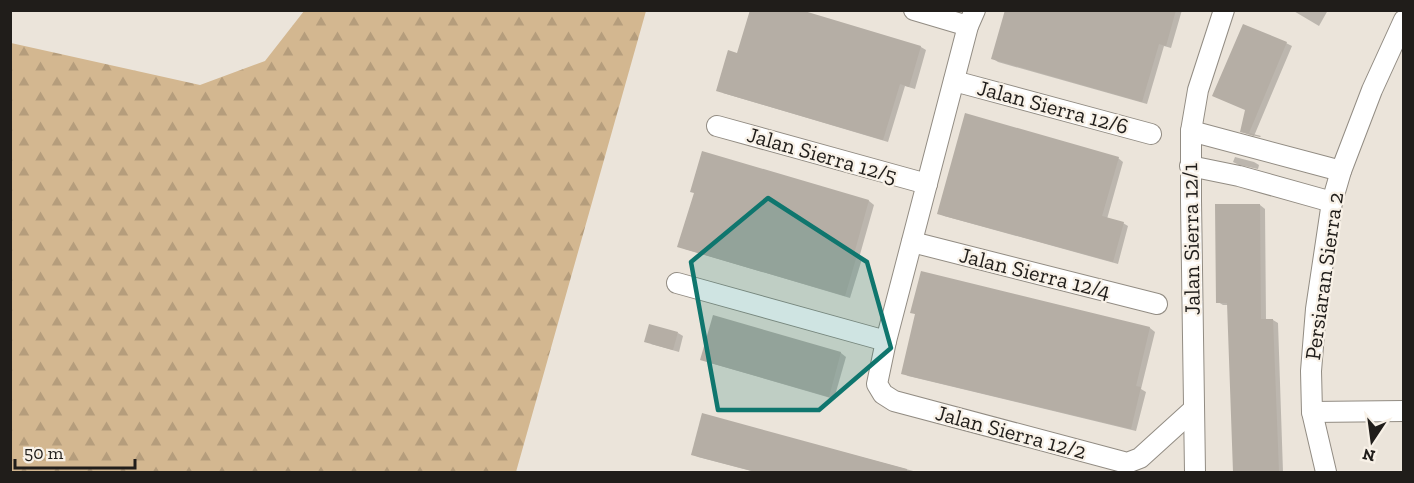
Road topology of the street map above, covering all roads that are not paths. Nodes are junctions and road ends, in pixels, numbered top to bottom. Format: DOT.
graph roads {
  1 [pos="914,10"];
  2 [pos="1224,10"];
  3 [pos="971,18"];
  4 [pos="1404,20"];
  5 [pos="954,81"];
  6 [pos="717,126"];
  7 [pos="1191,131"];
  8 [pos="1151,134"];
  9 [pos="1248,146"];
  10 [pos="1280,155"];
  11 [pos="1190,166"];
  12 [pos="1341,171"];
  13 [pos="1239,176"];
  14 [pos="927,184"];
  15 [pos="1272,185"];
  16 [pos="1332,202"];
  17 [pos="912,242"];
  18 [pos="677,283"];
  19 [pos="1157,304"];
  20 [pos="886,341"];
  21 [pos="1194,409"];
  22 [pos="1404,411"];
  23 [pos="1312,412"];
  24 [pos="1195,472"];
  25 [pos="1326,472"];
  1 -- 3 [label="street"];
  2 -- 7 [label="street, Jalan Sierra 12/1"];
  3 -- 5 [label="street"];
  4 -- 12 [label="street, Persiaran Sierra 2"];
  5 -- 8 [label="street, Jalan Sierra 12/6"];
  5 -- 14 [label="street"];
  6 -- 14 [label="street, Jalan Sierra 12/5"];
  7 -- 9 [label="street"];
  7 -- 11 [label="street, Jalan Sierra 12/1"];
  9 -- 10 [label="street"];
  9 -- 13 [label="street"];
  10 -- 12 [label="street"];
  10 -- 15 [label="street"];
  11 -- 13 [label="street"];
  11 -- 21 [label="street, Jalan Sierra 12/1"];
  12 -- 16 [label="street, Persiaran Sierra 2"];
  13 -- 15 [label="street"];
  14 -- 17 [label="street"];
  15 -- 16 [label="street"];
  16 -- 23 [label="street, Persiaran Sierra 2"];
  17 -- 19 [label="street, Jalan Sierra 12/4"];
  17 -- 20 [label="street"];
  18 -- 20 [label="street"];
  20 -- 21 [label="street, Jalan Sierra 12/2"];
  21 -- 24 [label="street, Jalan Sierra 12/1"];
  22 -- 23 [label="street"];
  23 -- 25 [label="street, Persiaran Sierra 2"];
}
